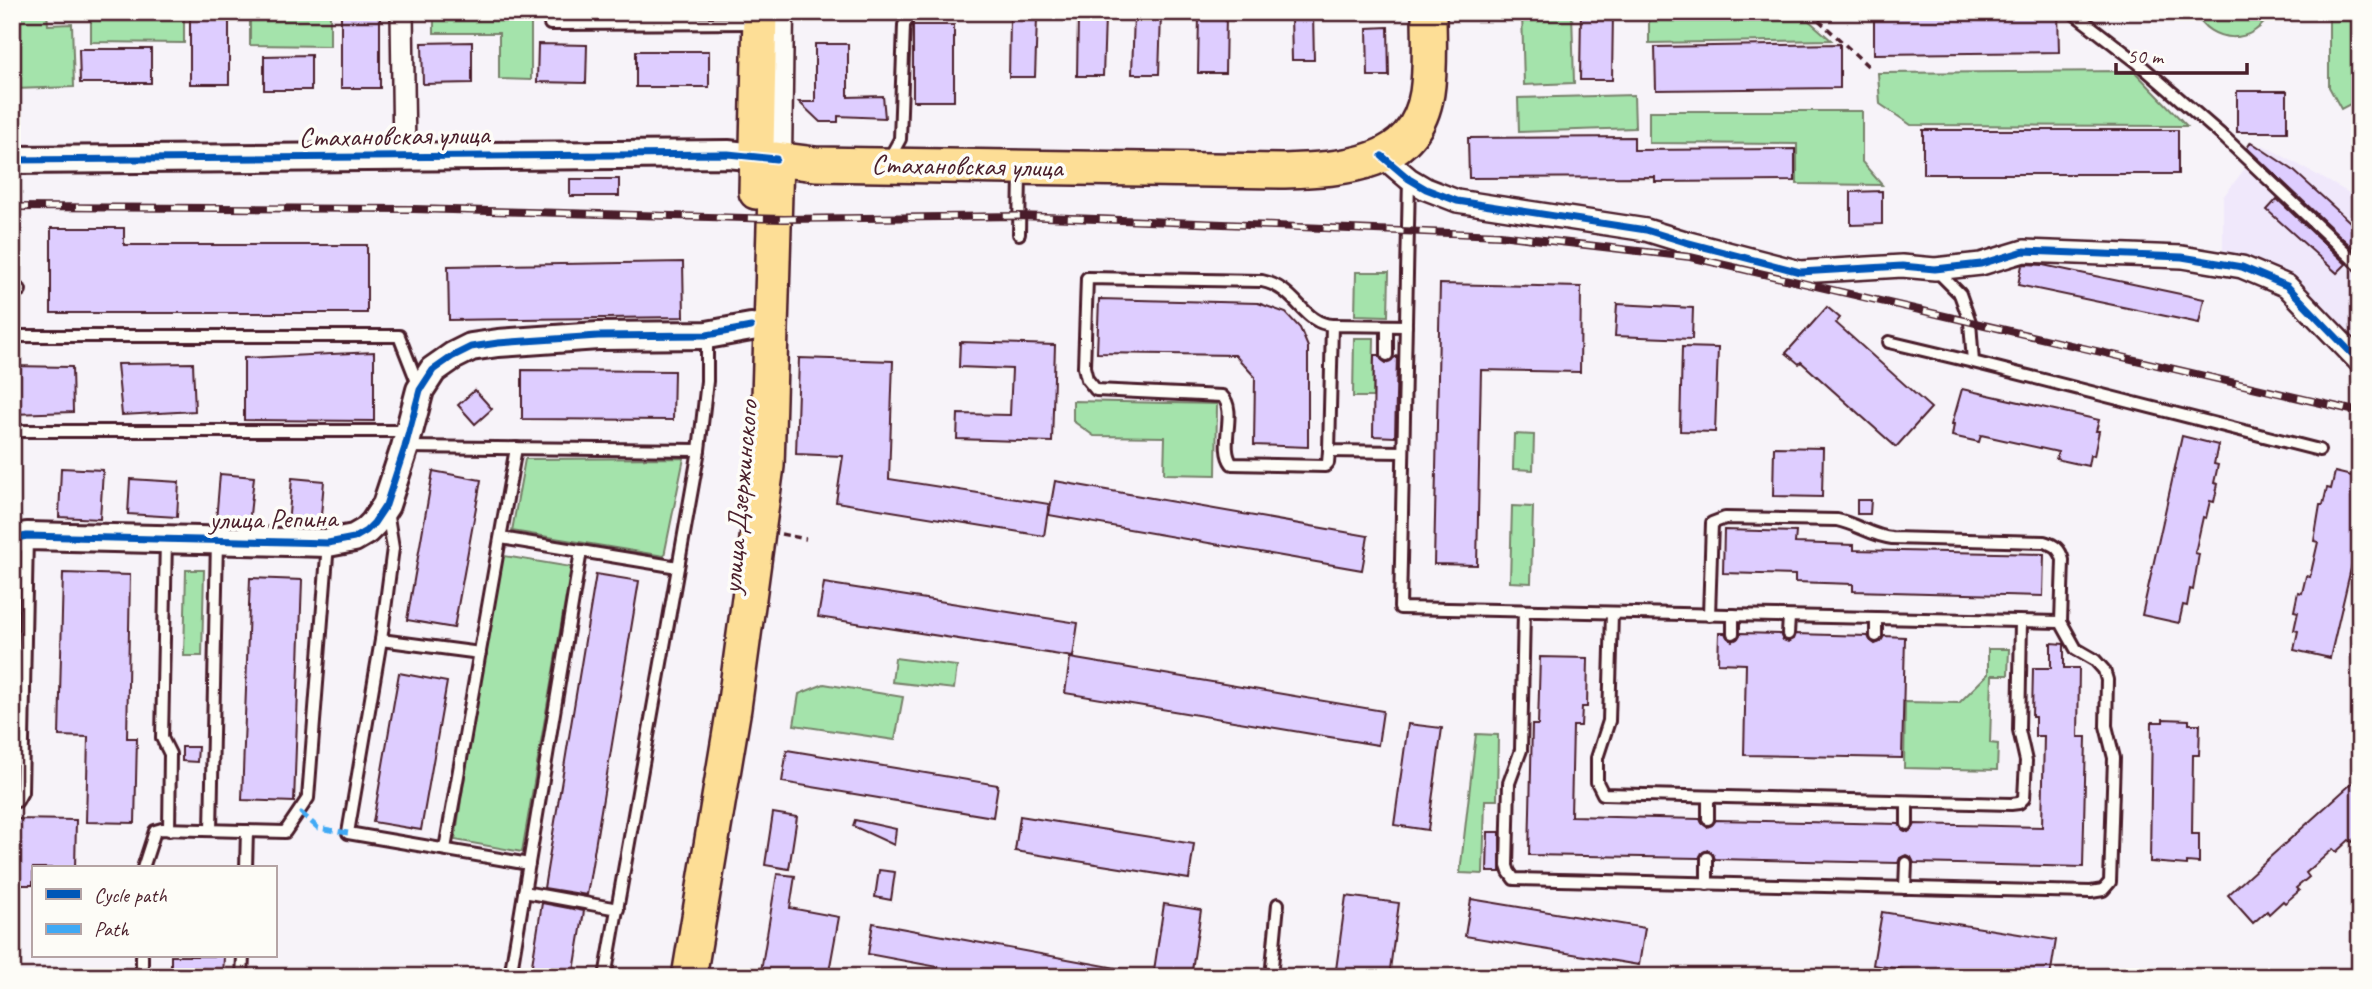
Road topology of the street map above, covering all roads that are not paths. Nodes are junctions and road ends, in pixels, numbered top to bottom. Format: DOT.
graph roads {
  1 [pos="402,12"];
  2 [pos="911,12"];
  3 [pos="1430,12"];
  4 [pos="2072,12"];
  5 [pos="766,16"];
  6 [pos="647,18"];
  7 [pos="550,24"];
  8 [pos="404,156"];
  9 [pos="1382,156"];
  10 [pos="766,158"];
  11 [pos="12,160"];
  12 [pos="886,164"];
  13 [pos="1020,166"];
  14 [pos="1409,179"];
  15 [pos="1019,234"];
  16 [pos="2360,265"];
  17 [pos="1936,270"];
  18 [pos="1332,324"];
  19 [pos="1387,326"];
  20 [pos="1406,326"];
  21 [pos="751,327"];
  22 [pos="12,335"];
  23 [pos="707,335"];
  24 [pos="1889,342"];
  25 [pos="1387,355"];
  26 [pos="1973,362"];
  27 [pos="2360,362"];
  28 [pos="420,390"];
  29 [pos="12,431"];
  30 [pos="407,439"];
  31 [pos="516,448"];
  32 [pos="699,450"];
  33 [pos="2319,450"];
  34 [pos="1329,451"];
  35 [pos="1404,453"];
  36 [pos="386,505"];
  37 [pos="20,537"];
  38 [pos="501,538"];
  39 [pos="166,539"];
  40 [pos="217,540"];
  41 [pos="328,543"];
  42 [pos="581,551"];
  43 [pos="678,567"];
  44 [pos="1524,611"];
  45 [pos="1612,613"];
  46 [pos="1709,615"];
  47 [pos="1733,615"];
  48 [pos="1789,617"];
  49 [pos="1876,618"];
  50 [pos="2021,621"];
  51 [pos="2061,622"];
  52 [pos="1733,633"];
  53 [pos="1788,634"];
  54 [pos="1876,636"];
  55 [pos="381,640"];
  56 [pos="480,653"];
  57 [pos="1709,797"];
  58 [pos="12,802"];
  59 [pos="1907,802"];
  60 [pos="1708,819"];
  61 [pos="1907,824"];
  62 [pos="169,830"];
  63 [pos="211,830"];
  64 [pos="247,831"];
  65 [pos="445,849"];
  66 [pos="1707,858"];
  67 [pos="1906,863"];
  68 [pos="528,864"];
  69 [pos="144,866"];
  70 [pos="246,866"];
  71 [pos="1707,884"];
  72 [pos="1905,888"];
  73 [pos="524,892"];
  74 [pos="1278,904"];
  75 [pos="618,909"];
  76 [pos="142,958"];
  77 [pos="243,958"];
  78 [pos="142,977"];
  79 [pos="242,977"];
  80 [pos="510,977"];
  81 [pos="605,977"];
  82 [pos="669,977"];
  83 [pos="689,977"];
  84 [pos="1271,977"];
  1 -- 8 [label="street"];
  2 -- 12 [label="lane"];
  3 -- 9 [label="main road, Стахановская улица"];
  4 -- 16 [label="lane"];
  5 -- 6 [label="lane"];
  5 -- 10 [label="main road, улица Дзержинского"];
  6 -- 7 [label="lane"];
  8 -- 10 [label="street, Стахановская улица"];
  8 -- 11 [label="street, Стахановская улица"];
  9 -- 13 [label="main road, Стахановская улица"];
  9 -- 14 [label="street"];
  10 -- 12 [label="main road, Стахановская улица"];
  10 -- 21 [label="main road, улица Дзержинского"];
  10 -- 83 [label="main road, улица Дзержинского"];
  12 -- 13 [label="main road, Стахановская улица"];
  13 -- 15 [label="lane"];
  14 -- 17 [label="street"];
  14 -- 20 [label="lane"];
  17 -- 26 [label="lane"];
  17 -- 27 [label="street"];
  18 -- 19 [label="lane"];
  18 -- 34 [label="lane"];
  18 -- 34 [label="lane"];
  19 -- 20 [label="lane"];
  19 -- 25 [label="lane"];
  20 -- 35 [label="lane"];
  21 -- 23 [label="street, улица Репина"];
  21 -- 82 [label="main road, улица Дзержинского"];
  22 -- 28 [label="lane"];
  23 -- 28 [label="street, улица Репина"];
  23 -- 32 [label="lane"];
  24 -- 26 [label="lane"];
  26 -- 33 [label="lane"];
  28 -- 30 [label="street, улица Репина"];
  29 -- 30 [label="lane"];
  30 -- 31 [label="lane"];
  30 -- 36 [label="street, улица Репина"];
  31 -- 32 [label="lane"];
  31 -- 38 [label="lane"];
  32 -- 43 [label="lane"];
  34 -- 35 [label="lane"];
  35 -- 44 [label="lane"];
  36 -- 41 [label="street, улица Репина"];
  36 -- 55 [label="lane"];
  37 -- 39 [label="street, улица Репина"];
  37 -- 58 [label="lane"];
  38 -- 42 [label="lane"];
  38 -- 56 [label="lane"];
  39 -- 40 [label="street, улица Репина"];
  39 -- 62 [label="lane"];
  40 -- 41 [label="street, улица Репина"];
  40 -- 63 [label="lane"];
  41 -- 64 [label="lane"];
  42 -- 43 [label="lane"];
  42 -- 68 [label="lane"];
  43 -- 75 [label="lane"];
  44 -- 45 [label="lane"];
  44 -- 71 [label="lane"];
  45 -- 46 [label="lane"];
  45 -- 57 [label="lane"];
  46 -- 47 [label="lane"];
  46 -- 51 [label="lane"];
  47 -- 48 [label="lane"];
  47 -- 52 [label="lane"];
  48 -- 49 [label="lane"];
  48 -- 53 [label="lane"];
  49 -- 50 [label="lane"];
  49 -- 54 [label="lane"];
  50 -- 51 [label="lane"];
  50 -- 59 [label="lane"];
  51 -- 72 [label="lane"];
  55 -- 56 [label="lane"];
  55 -- 65 [label="lane"];
  56 -- 65 [label="lane"];
  57 -- 59 [label="lane"];
  57 -- 60 [label="lane"];
  59 -- 61 [label="lane"];
  62 -- 63 [label="lane"];
  62 -- 69 [label="lane"];
  63 -- 64 [label="lane"];
  64 -- 70 [label="lane"];
  65 -- 68 [label="lane"];
  66 -- 71 [label="lane"];
  67 -- 72 [label="lane"];
  68 -- 73 [label="lane"];
  71 -- 72 [label="lane"];
  73 -- 75 [label="lane"];
  73 -- 80 [label="lane"];
  74 -- 84 [label="lane"];
  75 -- 81 [label="lane"];
  76 -- 78 [label="lane"];
  77 -- 79 [label="lane"];
}
